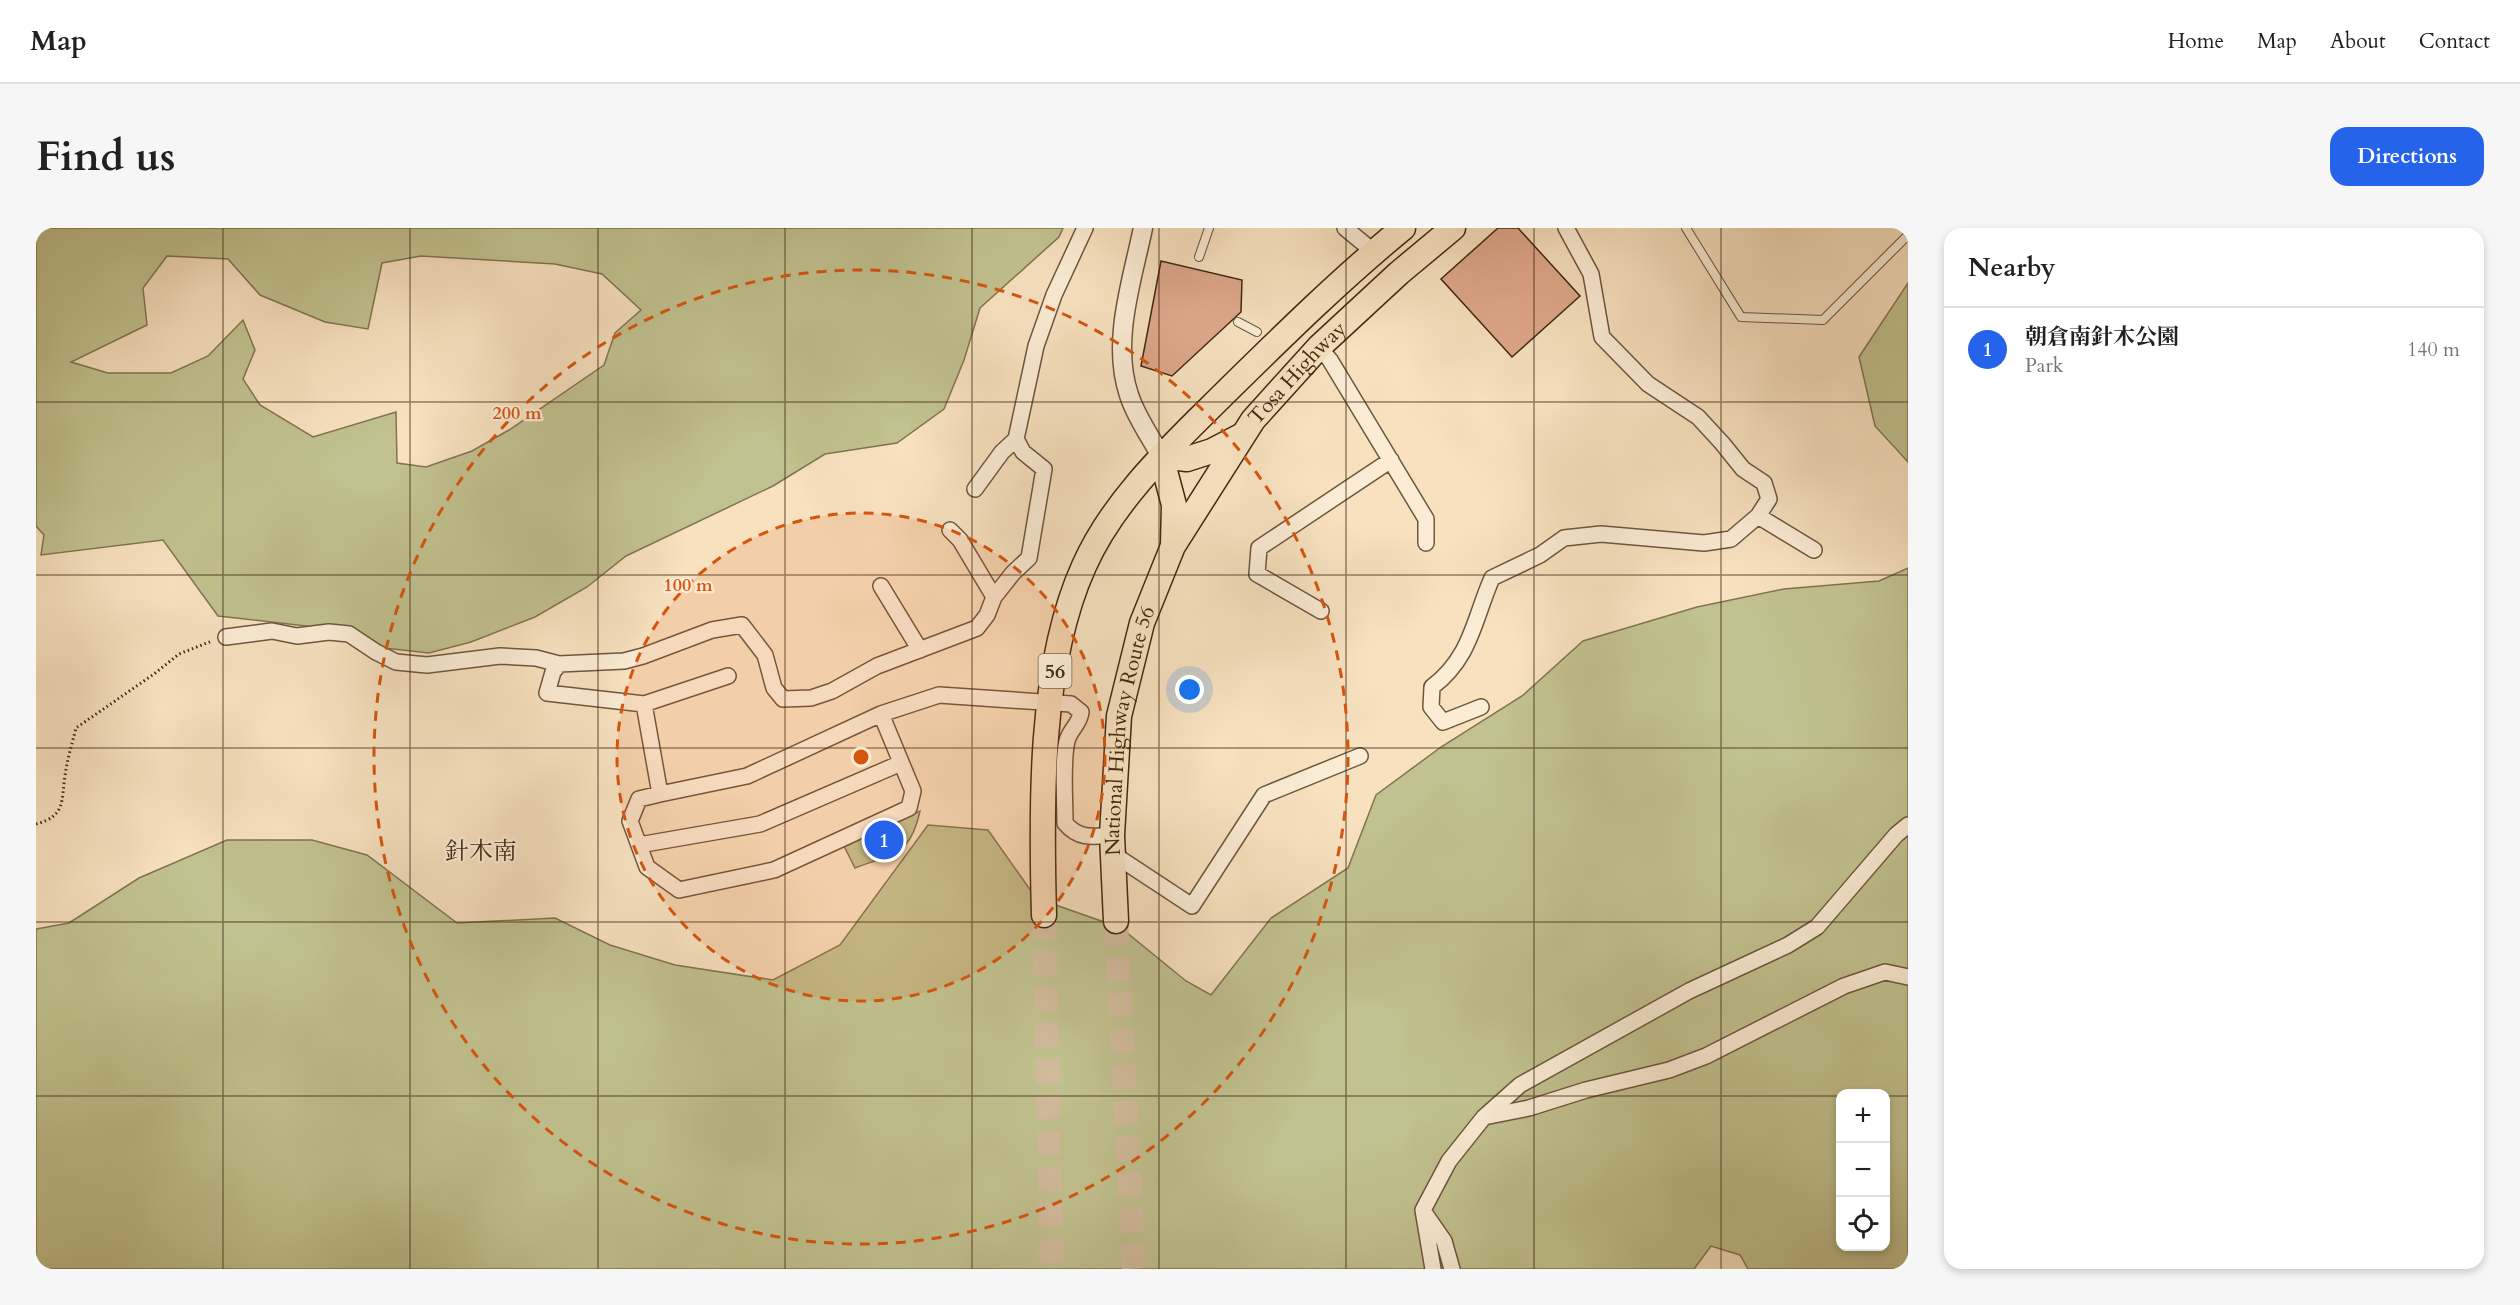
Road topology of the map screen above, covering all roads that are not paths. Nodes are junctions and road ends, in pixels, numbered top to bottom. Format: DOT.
graph roads {
  1 [pos="1085,228"];
  2 [pos="1143,228"];
  3 [pos="1209,228"];
  4 [pos="1345,228"];
  5 [pos="1403,228"];
  6 [pos="1453,228"];
  7 [pos="1566,228"];
  8 [pos="1686,228"];
  9 [pos="1908,236"];
  10 [pos="1374,252"];
  11 [pos="1199,257"];
  12 [pos="1238,322"];
  13 [pos="1257,332"];
  14 [pos="1319,347"];
  15 [pos="1242,435"];
  16 [pos="1016,439"];
  17 [pos="1161,456"];
  18 [pos="1391,460"];
  19 [pos="975,489"];
  20 [pos="1758,516"];
  21 [pos="950,530"];
  22 [pos="1426,543"];
  23 [pos="1173,546"];
  24 [pos="1814,550"];
  25 [pos="881,586"];
  26 [pos="994,597"];
  27 [pos="1321,611"];
  28 [pos="226,638"];
  29 [pos="920,650"];
  30 [pos="559,664"];
  31 [pos="728,676"];
  32 [pos="1049,702"];
  33 [pos="644,704"];
  34 [pos="1480,707"];
  35 [pos="881,714"];
  36 [pos="1360,756"];
  37 [pos="901,762"];
  38 [pos="660,794"];
  39 [pos="1908,825"];
  40 [pos="1112,844"];
  41 [pos="639,845"];
  42 [pos="1044,915"];
  43 [pos="1116,921"];
  44 [pos="1908,977"];
  45 [pos="1484,1117"];
  46 [pos="1423,1210"];
  47 [pos="1433,1269"];
  48 [pos="1452,1269"];
  1 -- 16 [label="street"];
  2 -- 17 [label="street"];
  3 -- 11 [label="lane"];
  4 -- 10 [label="street"];
  5 -- 10 [label="highway, Tosa Highway / 56"];
  6 -- 14 [label="highway, Tosa Highway"];
  7 -- 20 [label="street"];
  8 -- 9 [label="lane"];
  10 -- 17 [label="highway, Tosa Highway / 56"];
  12 -- 13 [label="lane"];
  14 -- 15 [label="highway, Tosa Highway"];
  14 -- 18 [label="street"];
  15 -- 17 [label="highway"];
  15 -- 23 [label="highway, Tosa Highway"];
  16 -- 19 [label="street"];
  16 -- 26 [label="street"];
  17 -- 23 [label="highway"];
  17 -- 32 [label="highway, 56"];
  18 -- 22 [label="street"];
  18 -- 27 [label="street"];
  20 -- 24 [label="street"];
  20 -- 34 [label="street"];
  21 -- 26 [label="street"];
  23 -- 40 [label="highway, National Highway Route 56"];
  25 -- 29 [label="street"];
  26 -- 29 [label="street"];
  28 -- 30 [label="street"];
  29 -- 30 [label="street"];
  30 -- 33 [label="street"];
  31 -- 33 [label="street"];
  32 -- 35 [label="street"];
  32 -- 40 [label="street"];
  32 -- 42 [label="highway, 56"];
  33 -- 38 [label="street"];
  35 -- 37 [label="street"];
  35 -- 38 [label="street"];
  36 -- 40 [label="street"];
  37 -- 41 [label="street"];
  37 -- 41 [label="street"];
  38 -- 41 [label="street"];
  39 -- 45 [label="street"];
  40 -- 43 [label="highway, National Highway Route 56"];
  44 -- 45 [label="street"];
  45 -- 46 [label="street"];
  46 -- 47 [label="street"];
  46 -- 48 [label="street"];
}
